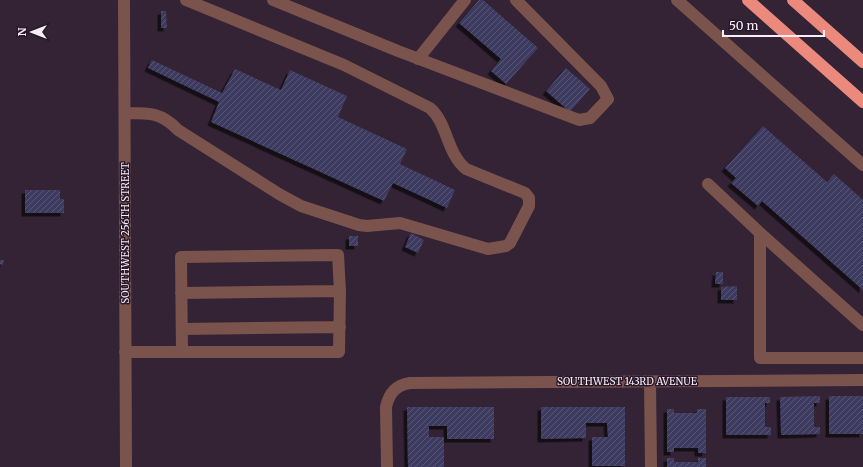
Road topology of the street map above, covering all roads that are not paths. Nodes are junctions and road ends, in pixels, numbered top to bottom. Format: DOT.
graph roads {
  1 [pos="124,0"];
  2 [pos="186,0"];
  3 [pos="273,0"];
  4 [pos="465,0"];
  5 [pos="516,0"];
  6 [pos="677,0"];
  7 [pos="748,0"];
  8 [pos="793,0"];
  9 [pos="418,59"];
  10 [pos="863,62"];
  11 [pos="863,102"];
  12 [pos="125,113"];
  13 [pos="863,165"];
  14 [pos="708,184"];
  15 [pos="760,233"];
  16 [pos="340,291"];
  17 [pos="181,293"];
  18 [pos="863,325"];
  19 [pos="340,327"];
  20 [pos="182,329"];
  21 [pos="125,352"];
  22 [pos="182,352"];
  23 [pos="863,358"];
  24 [pos="650,380"];
  25 [pos="863,380"];
  26 [pos="126,467"];
  27 [pos="387,467"];
  28 [pos="651,467"];
  1 -- 12 [label="street, SOUTHWEST 256TH STREET"];
  2 -- 12 [label="street"];
  3 -- 9 [label="street"];
  4 -- 9 [label="street"];
  5 -- 9 [label="street"];
  6 -- 13 [label="street"];
  7 -- 11 [label="highway"];
  8 -- 10 [label="highway"];
  12 -- 21 [label="street, SOUTHWEST 256TH STREET"];
  14 -- 15 [label="street"];
  15 -- 18 [label="street"];
  15 -- 23 [label="street"];
  16 -- 17 [label="street"];
  16 -- 17 [label="street"];
  16 -- 19 [label="street"];
  17 -- 20 [label="street"];
  19 -- 20 [label="street"];
  19 -- 22 [label="street"];
  20 -- 22 [label="street"];
  21 -- 22 [label="street"];
  21 -- 26 [label="street, SOUTHWEST 256TH STREET"];
  24 -- 25 [label="street, SOUTHWEST 143RD AVENUE"];
  24 -- 27 [label="street, SOUTHWEST 143RD AVENUE"];
  24 -- 28 [label="street"];
}
